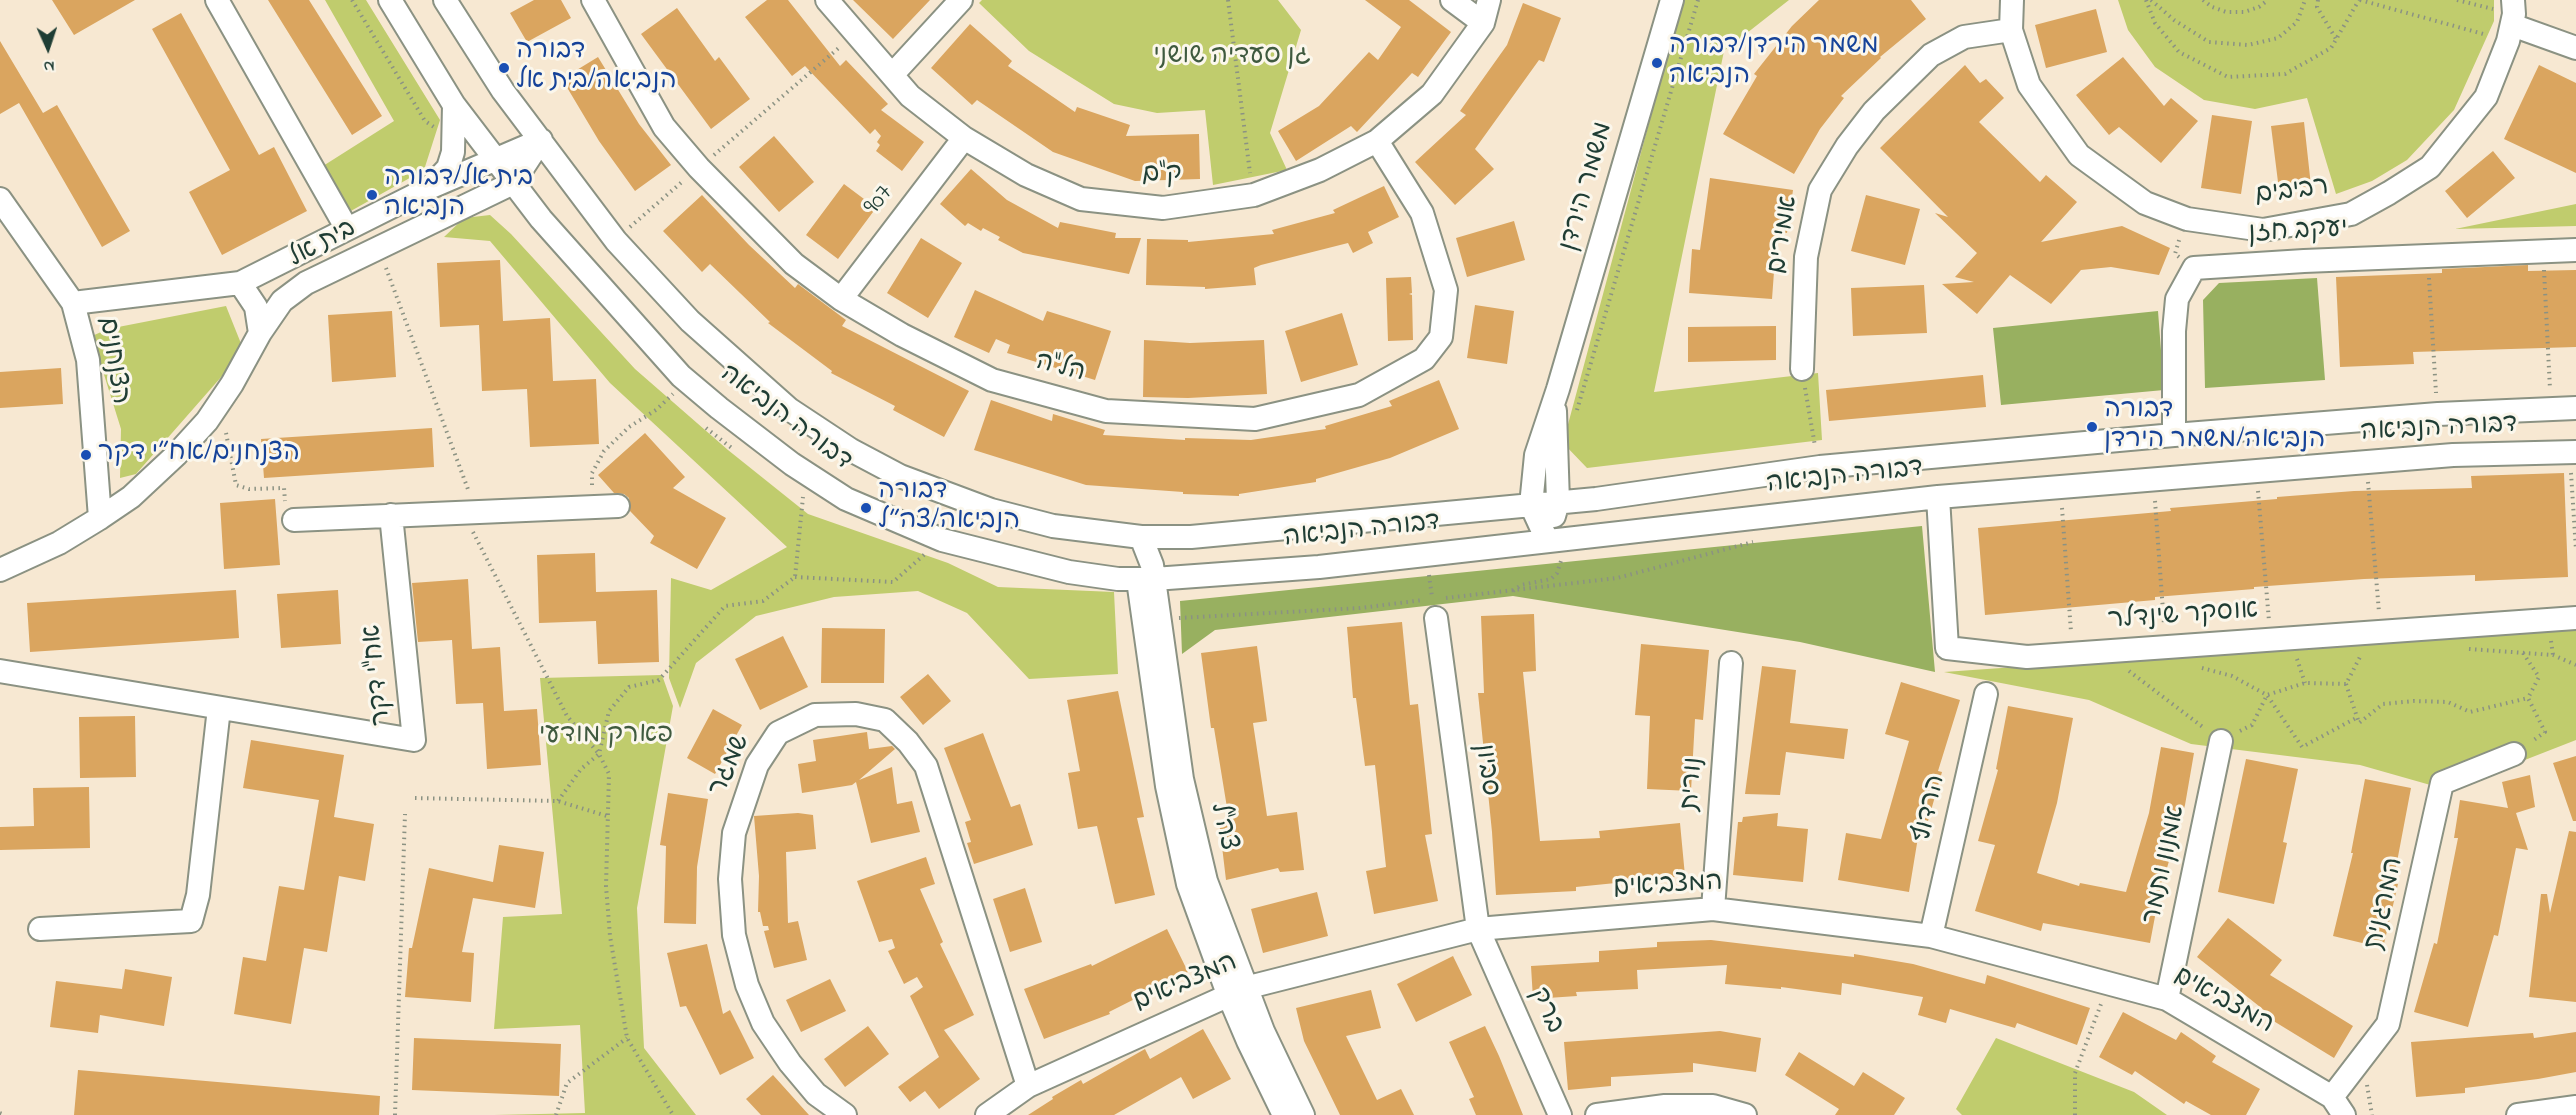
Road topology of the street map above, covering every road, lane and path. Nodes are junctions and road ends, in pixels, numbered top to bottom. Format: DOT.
graph roads {
  1 [pos="217,0"];
  2 [pos="352,0"];
  3 [pos="390,0"];
  4 [pos="446,0"];
  5 [pos="593,0"];
  6 [pos="827,0"];
  7 [pos="961,0"];
  8 [pos="1228,0"];
  9 [pos="1452,0"];
  10 [pos="1489,0"];
  11 [pos="1672,0"];
  12 [pos="1698,0"];
  13 [pos="2012,0"];
  14 [pos="2146,0"];
  15 [pos="2151,0"];
  16 [pos="2203,0"];
  17 [pos="2268,0"];
  18 [pos="2305,0"];
  19 [pos="2318,0"];
  20 [pos="2360,0"];
  21 [pos="2457,0"];
  22 [pos="2512,20"];
  23 [pos="1483,23"];
  24 [pos="2011,30"];
  25 [pos="855,34"];
  26 [pos="2336,40"];
  27 [pos="2576,48"];
  28 [pos="892,75"];
  29 [pos="454,105"];
  30 [pos="964,138"];
  31 [pos="542,140"];
  32 [pos="453,141"];
  33 [pos="1377,141"];
  34 [pos="496,158"];
  35 [pos="699,168"];
  36 [pos="513,183"];
  37 [pos="429,188"];
  38 [pos="1254,195"];
  39 [pos="0,199"];
  40 [pos="347,229"];
  41 [pos="616,241"];
  42 [pos="377,248"];
  43 [pos="2576,250"];
  44 [pos="2544,252"];
  45 [pos="2428,256"];
  46 [pos="240,283"];
  47 [pos="841,299"];
  48 [pos="74,303"];
  49 [pos="260,333"];
  50 [pos="1802,369"];
  51 [pos="681,376"];
  52 [pos="1558,389"];
  53 [pos="220,402"];
  54 [pos="2576,408"];
  55 [pos="2551,409"];
  56 [pos="2438,414"];
  57 [pos="1575,419"];
  58 [pos="2174,435"];
  59 [pos="2573,460"];
  60 [pos="1820,467"];
  61 [pos="2368,481"];
  62 [pos="2258,490"];
  63 [pos="1938,496"];
  64 [pos="803,497"];
  65 [pos="2155,498"];
  66 [pos="1558,502"];
  67 [pos="1531,505"];
  68 [pos="618,506"];
  69 [pos="592,507"];
  70 [pos="2062,507"];
  71 [pos="470,512"];
  72 [pos="391,515"];
  73 [pos="100,518"];
  74 [pos="294,520"];
  75 [pos="1141,537"];
  76 [pos="1558,539"];
  77 [pos="942,540"];
  78 [pos="2576,550"];
  79 [pos="1427,553"];
  80 [pos="0,570"];
  81 [pos="795,577"];
  82 [pos="1146,580"];
  83 [pos="1513,591"];
  84 [pos="1436,618"];
  85 [pos="2576,618"];
  86 [pos="2380,632"];
  87 [pos="2270,639"];
  88 [pos="2165,647"];
  89 [pos="2461,649"];
  90 [pos="2523,652"];
  91 [pos="2372,653"];
  92 [pos="2073,654"];
  93 [pos="1731,663"];
  94 [pos="2576,664"];
  95 [pos="2197,666"];
  96 [pos="2137,668"];
  97 [pos="0,671"];
  98 [pos="2346,684"];
  99 [pos="1986,694"];
  100 [pos="2267,695"];
  101 [pos="2528,698"];
  102 [pos="219,708"];
  103 [pos="2358,717"];
  104 [pos="2221,741"];
  105 [pos="599,754"];
  106 [pos="2514,754"];
  107 [pos="415,798"];
  108 [pos="558,801"];
  109 [pos="405,814"];
  110 [pos="607,816"];
  111 [pos="1713,909"];
  112 [pos="40,929"];
  113 [pos="1478,929"];
  114 [pos="1931,936"];
  115 [pos="2109,984"];
  116 [pos="1236,991"];
  117 [pos="2167,999"];
  118 [pos="627,1038"];
  119 [pos="1028,1086"];
  120 [pos="2338,1106"];
  121 [pos="2576,1107"];
  122 [pos="0,1113"];
  123 [pos="5,1115"];
  124 [pos="395,1115"];
  125 [pos="556,1115"];
  126 [pos="673,1115"];
  127 [pos="845,1115"];
  128 [pos="987,1115"];
  129 [pos="1284,1115"];
  130 [pos="1303,1115"];
  131 [pos="1560,1115"];
  132 [pos="1597,1115"];
  133 [pos="1745,1115"];
  134 [pos="2075,1115"];
  135 [pos="2518,1115"];
  1 -- 40 [label="street"];
  2 -- 32 [label="path"];
  3 -- 29 [label="street, דבורה הנביאה"];
  4 -- 31 [label="street, דבורה הנביאה"];
  5 -- 35 [label="street, הל\"ה"];
  6 -- 25 [label="street, ק\"ם"];
  7 -- 28 [label="street"];
  8 -- 38 [label="path"];
  9 -- 23 [label="street"];
  10 -- 23 [label="street, ק\"ם"];
  11 -- 52 [label="street, משמר הירדן"];
  12 -- 57 [label="path"];
  13 -- 24 [label="street, רביבים"];
  14 -- 26 [label="path"];
  15 -- 18 [label="path"];
  16 -- 17 [label="path"];
  19 -- 26 [label="path"];
  20 -- 22 [label="path"];
  20 -- 26 [label="path"];
  21 -- 22 [label="path"];
  22 -- 24 [label="street, רביבים"];
  22 -- 27 [label="street"];
  23 -- 33 [label="street, ק\"ם"];
  24 -- 50 [label="street, אמירים"];
  25 -- 28 [label="street, ק\"ם"];
  25 -- 35 [label="path"];
  28 -- 30 [label="street, ק\"ם"];
  29 -- 32 [label="street"];
  29 -- 34 [label="street, דבורה הנביאה"];
  30 -- 38 [label="street, ק\"ם"];
  30 -- 47 [label="street, 907"];
  31 -- 34 [label="street, בית אל"];
  31 -- 36 [label="street"];
  31 -- 41 [label="street, דבורה הנביאה"];
  32 -- 37 [label="street"];
  33 -- 38 [label="street, ק\"ם"];
  33 -- 47 [label="street, הל\"ה"];
  34 -- 36 [label="street, דבורה הנביאה"];
  34 -- 37 [label="street, בית אל"];
  35 -- 41 [label="path"];
  35 -- 47 [label="street, הל\"ה"];
  36 -- 42 [label="street, בית אל"];
  36 -- 51 [label="street, דבורה הנביאה"];
  37 -- 40 [label="street, בית אל"];
  39 -- 48 [label="street, הצנחנים"];
  40 -- 46 [label="street, בית אל"];
  41 -- 75 [label="street, דבורה הנביאה"];
  42 -- 49 [label="street, בית אל"];
  42 -- 71 [label="path"];
  43 -- 44 [label="street, יעקב חזן"];
  44 -- 45 [label="street, יעקב חזן"];
  44 -- 55 [label="path"];
  45 -- 56 [label="path"];
  45 -- 58 [label="street, יעקב חזן"];
  46 -- 48 [label="street, בית אל"];
  46 -- 49 [label="street"];
  48 -- 73 [label="street, הצנחנים"];
  49 -- 53 [label="street, בית אל"];
  50 -- 60 [label="path"];
  51 -- 69 [label="path"];
  51 -- 77 [label="street, דבורה הנביאה"];
  52 -- 66 [label="street, משמר הירדן"];
  52 -- 67 [label="street, משמר הירדן"];
  53 -- 73 [label="street, בית אל"];
  53 -- 74 [label="path"];
  54 -- 55 [label="street, דבורה הנביאה"];
  55 -- 56 [label="street, דבורה הנביאה"];
  56 -- 58 [label="street, דבורה הנביאה"];
  58 -- 60 [label="street, דבורה הנביאה"];
  59 -- 63 [label="street, דבורה הנביאה"];
  59 -- 78 [label="path"];
  60 -- 66 [label="street, דבורה הנביאה"];
  61 -- 86 [label="path"];
  62 -- 87 [label="path"];
  63 -- 76 [label="street, דבורה הנביאה"];
  63 -- 92 [label="street, אוסקר שינדלר"];
  64 -- 81 [label="path"];
  65 -- 88 [label="path"];
  66 -- 67 [label="street, דבורה הנביאה"];
  66 -- 76 [label="street, משמר הירדן"];
  67 -- 75 [label="street, דבורה הנביאה"];
  67 -- 76 [label="street"];
  68 -- 69 [label="street"];
  69 -- 71 [label="street"];
  70 -- 92 [label="path"];
  71 -- 72 [label="street"];
  71 -- 105 [label="path"];
  72 -- 74 [label="street"];
  72 -- 102 [label="street, אח\"י דקר"];
  73 -- 80 [label="street, בית אל"];
  75 -- 82 [label="street, צה\"ל"];
  76 -- 79 [label="street, דבורה הנביאה"];
  76 -- 83 [label="path"];
  77 -- 81 [label="path"];
  77 -- 82 [label="street, דבורה הנביאה"];
  79 -- 82 [label="street, דבורה הנביאה"];
  79 -- 84 [label="path"];
  81 -- 105 [label="path"];
  82 -- 116 [label="street, צה\"ל"];
  84 -- 113 [label="street, סביון"];
  85 -- 86 [label="street, אוסקר שינדלר"];
  86 -- 87 [label="street, אוסקר שינדלר"];
  87 -- 88 [label="street, אוסקר שינדלר"];
  88 -- 92 [label="street, אוסקר שינדלר"];
  89 -- 90 [label="path"];
  90 -- 94 [label="path"];
  90 -- 101 [label="path"];
  91 -- 98 [label="path"];
  93 -- 111 [label="street, נורית"];
  95 -- 100 [label="path"];
  96 -- 104 [label="path"];
  97 -- 102 [label="street, אח\"י דקר"];
  98 -- 100 [label="path"];
  98 -- 103 [label="path"];
  99 -- 114 [label="street, הרדוף"];
  100 -- 103 [label="path"];
  100 -- 104 [label="path"];
  101 -- 103 [label="path"];
  101 -- 106 [label="path"];
  102 -- 112 [label="street"];
  104 -- 117 [label="street, אמנון ותמר"];
  105 -- 108 [label="path"];
  105 -- 110 [label="path"];
  106 -- 120 [label="street, המרגנית"];
  107 -- 108 [label="path"];
  108 -- 110 [label="path"];
  109 -- 124 [label="path"];
  110 -- 118 [label="path"];
  111 -- 113 [label="street, המצביאים"];
  111 -- 114 [label="street, המצביאים"];
  113 -- 116 [label="street, המצביאים"];
  113 -- 131 [label="street, ברק"];
  114 -- 115 [label="street, המצביאים"];
  115 -- 117 [label="street, המצביאים"];
  115 -- 134 [label="path"];
  116 -- 119 [label="street, המצביאים"];
  116 -- 129 [label="street, צה\"ל"];
  116 -- 130 [label="street, צה\"ל"];
  117 -- 120 [label="street, המצביאים"];
  118 -- 125 [label="path"];
  118 -- 126 [label="path"];
  119 -- 127 [label="street, שמגר"];
  119 -- 128 [label="street, המצביאים"];
  121 -- 135 [label="street"];
  122 -- 123 [label="path"];
  132 -- 133 [label="street"];
}
